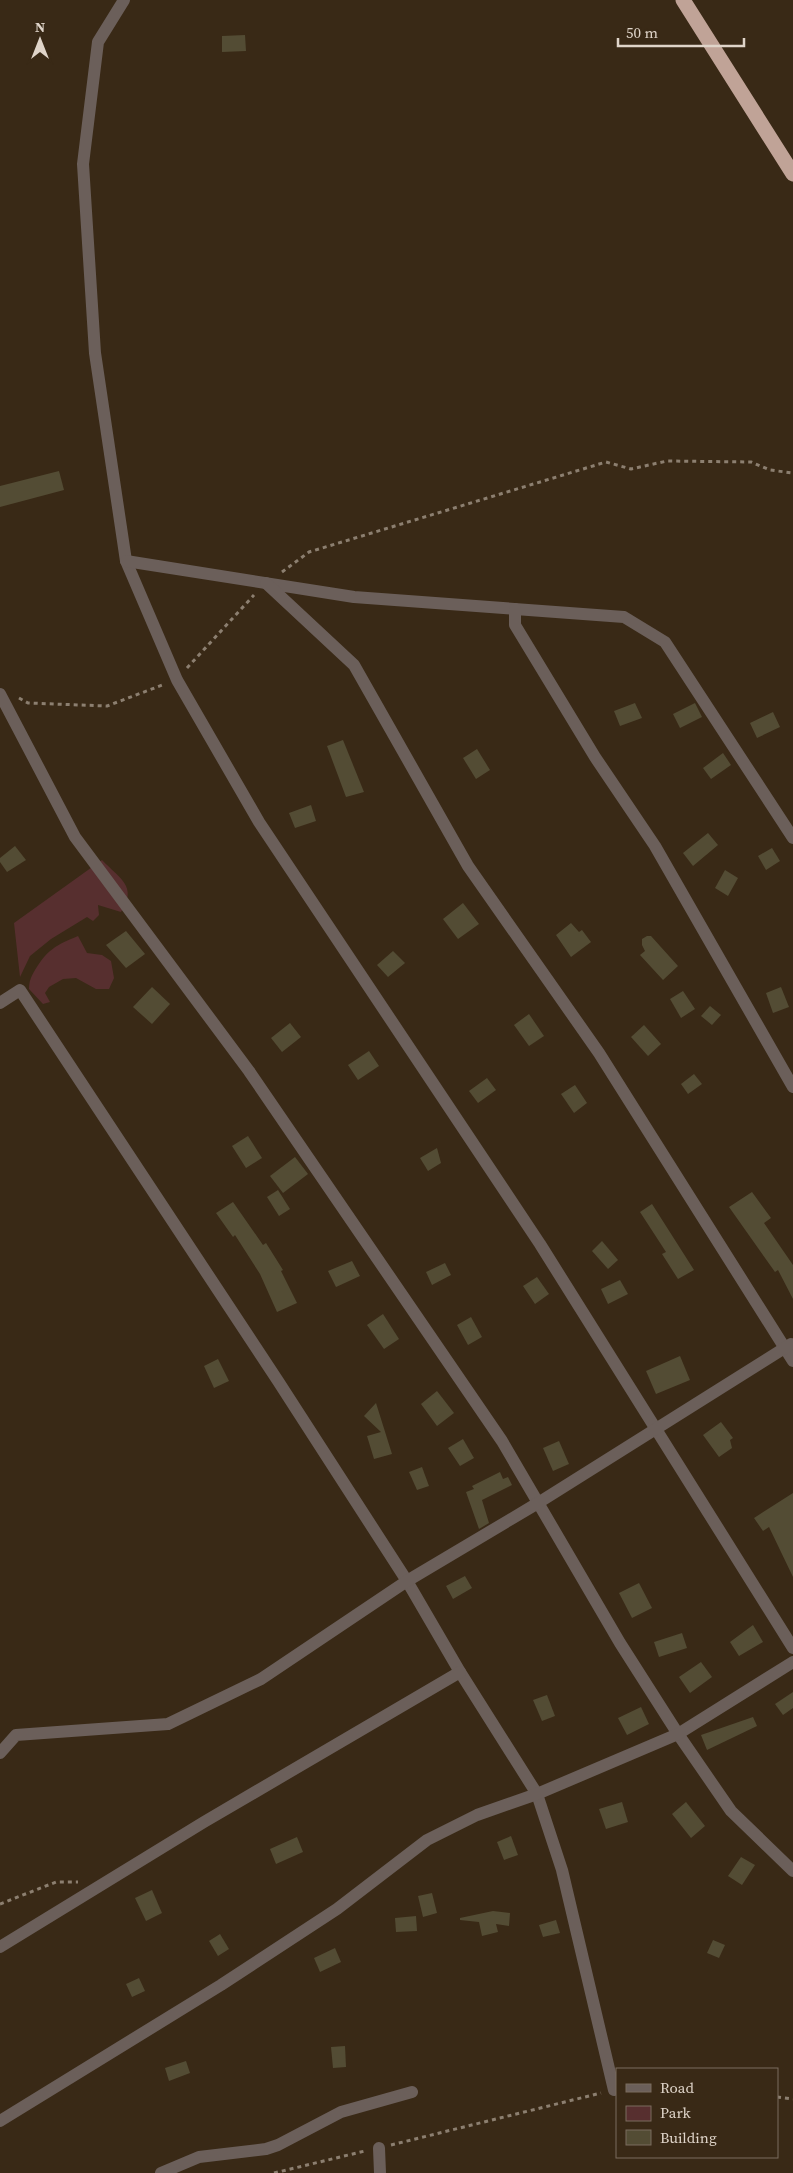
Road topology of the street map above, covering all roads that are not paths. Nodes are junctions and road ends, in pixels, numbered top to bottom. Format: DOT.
graph roads {
  1 [pos="124,0"];
  2 [pos="684,0"];
  3 [pos="793,174"];
  4 [pos="126,561"];
  5 [pos="266,583"];
  6 [pos="515,609"];
  7 [pos="0,694"];
  8 [pos="793,838"];
  9 [pos="0,1003"];
  10 [pos="793,1087"];
  11 [pos="789,1345"];
  12 [pos="793,1361"];
  13 [pos="655,1429"];
  14 [pos="538,1503"];
  15 [pos="407,1581"];
  16 [pos="793,1648"];
  17 [pos="793,1662"];
  18 [pos="460,1672"];
  19 [pos="678,1734"];
  20 [pos="0,1753"];
  21 [pos="537,1794"];
  22 [pos="793,1871"];
  23 [pos="0,1947"];
  24 [pos="614,2090"];
  25 [pos="412,2092"];
  26 [pos="0,2121"];
  27 [pos="380,2148"];
  28 [pos="161,2173"];
  29 [pos="380,2173"];
  1 -- 4 [label="street"];
  2 -- 3 [label="highway"];
  4 -- 5 [label="street"];
  4 -- 13 [label="street"];
  5 -- 6 [label="street"];
  5 -- 11 [label="street"];
  6 -- 8 [label="street"];
  6 -- 10 [label="street"];
  7 -- 14 [label="street"];
  9 -- 15 [label="street"];
  11 -- 12 [label="street"];
  11 -- 13 [label="street"];
  13 -- 14 [label="street"];
  13 -- 16 [label="street"];
  14 -- 15 [label="street"];
  14 -- 19 [label="street"];
  15 -- 18 [label="street"];
  15 -- 20 [label="street"];
  17 -- 19 [label="street"];
  18 -- 21 [label="street"];
  18 -- 23 [label="street"];
  19 -- 21 [label="street"];
  19 -- 22 [label="street"];
  21 -- 24 [label="street"];
  21 -- 26 [label="street"];
  25 -- 28 [label="street"];
  27 -- 29 [label="street"];
}
